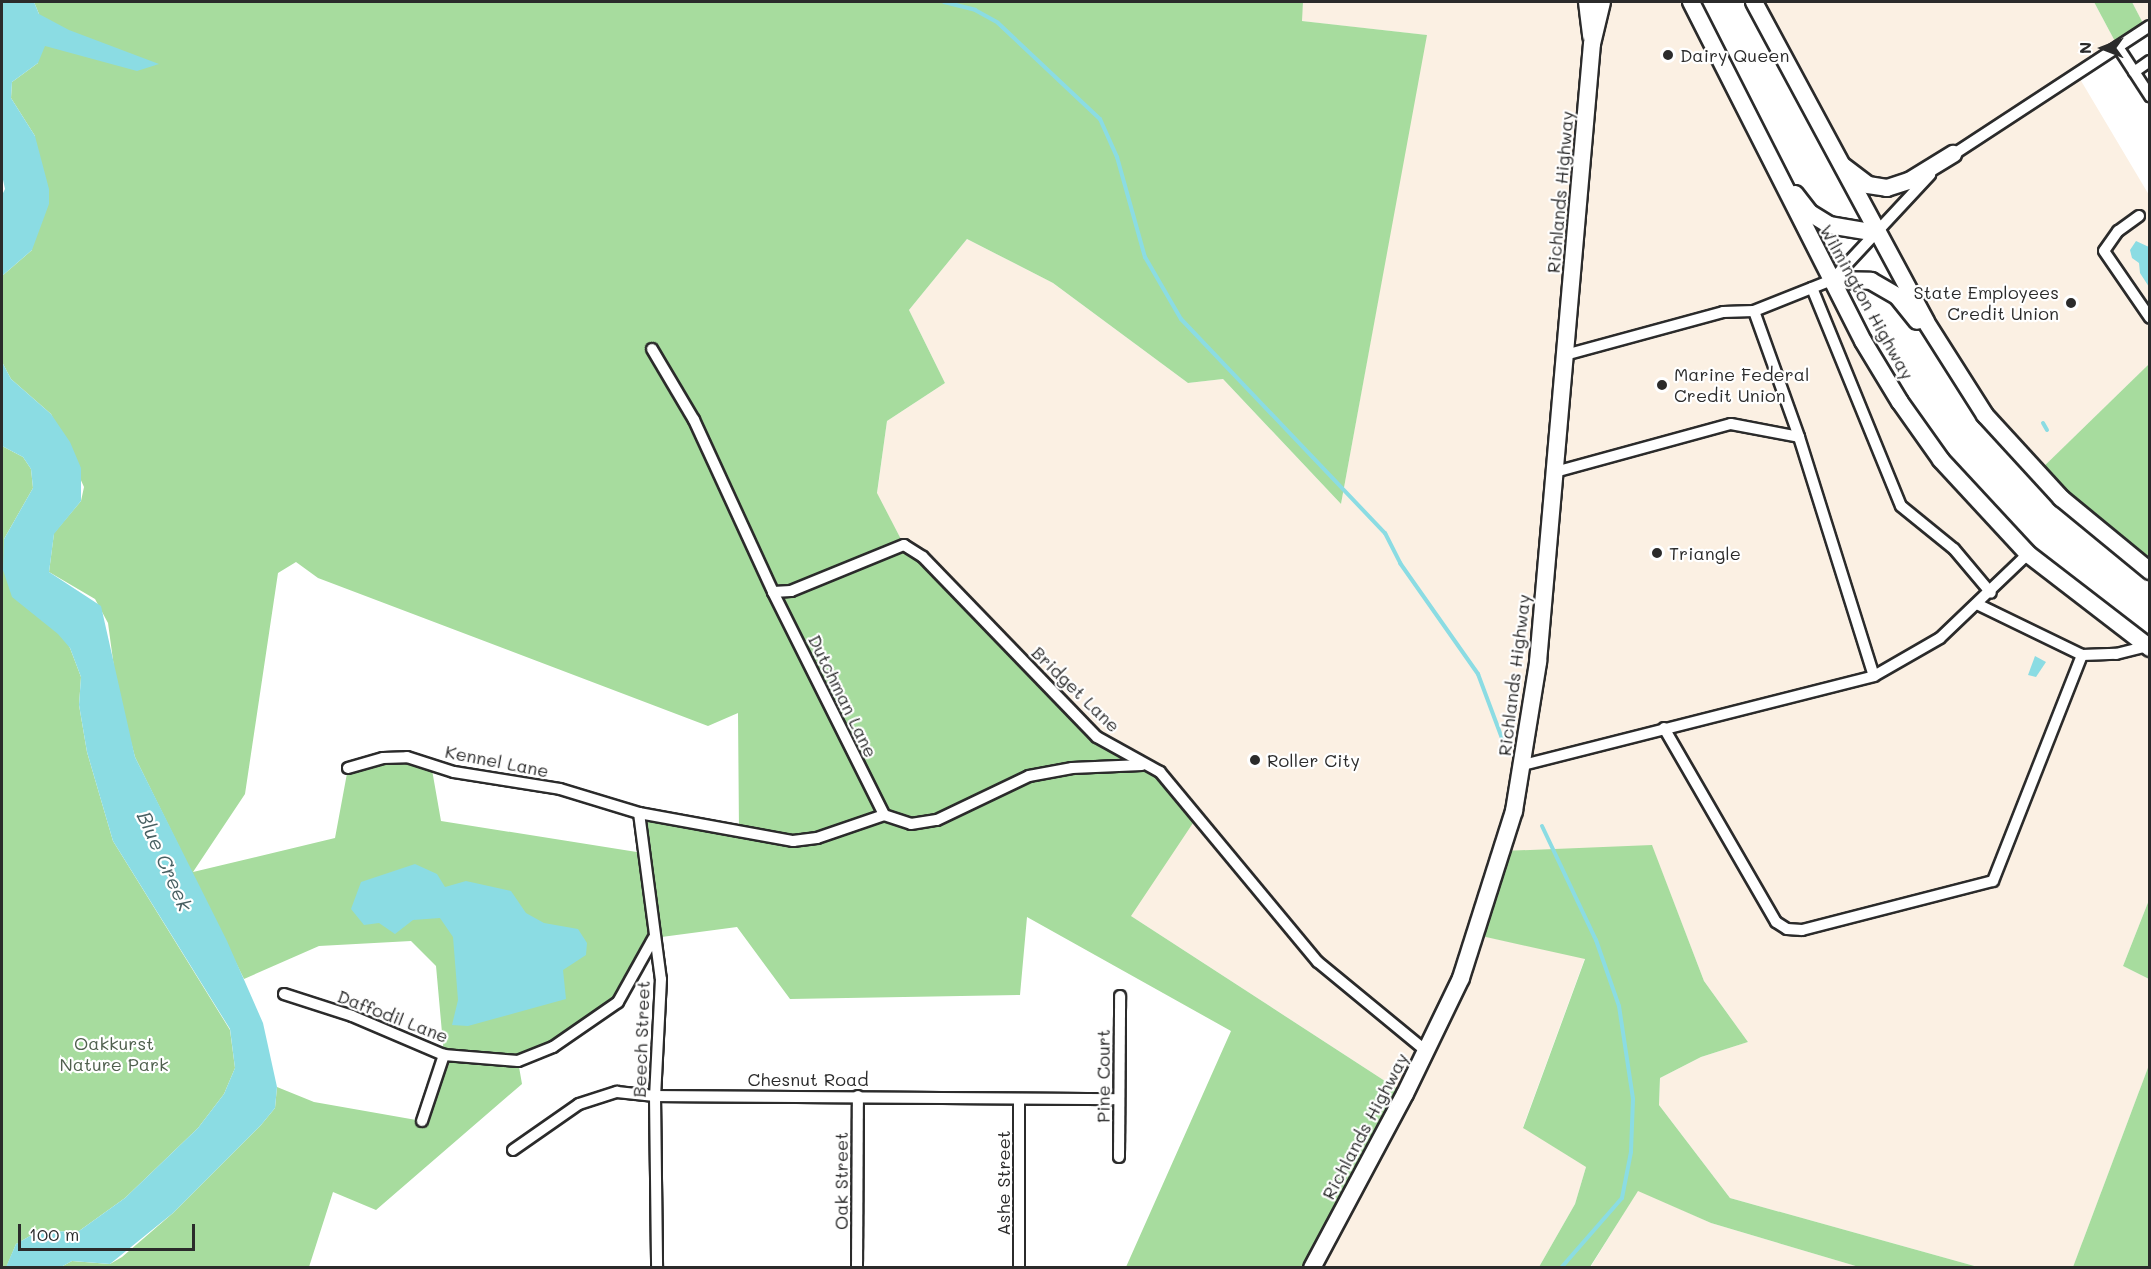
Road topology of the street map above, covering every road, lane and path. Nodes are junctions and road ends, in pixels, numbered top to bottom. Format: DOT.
graph roads {
  1 [pos="1587,2"];
  2 [pos="1602,2"];
  3 [pos="1610,2"];
  4 [pos="1691,2"];
  5 [pos="1754,2"];
  6 [pos="2150,26"];
  7 [pos="1592,44"];
  8 [pos="2118,47"];
  9 [pos="2150,62"];
  10 [pos="2134,72"];
  11 [pos="2150,96"];
  12 [pos="1953,154"];
  13 [pos="1839,162"];
  14 [pos="1770,164"];
  15 [pos="2139,216"];
  16 [pos="1877,233"];
  17 [pos="1832,280"];
  18 [pos="1812,288"];
  19 [pos="1754,310"];
  20 [pos="2150,318"];
  21 [pos="652,349"];
  22 [pos="1942,350"];
  23 [pos="1565,355"];
  24 [pos="1799,437"];
  25 [pos="1555,472"];
  26 [pos="2028,554"];
  27 [pos="2150,571"];
  28 [pos="773,592"];
  29 [pos="1991,593"];
  30 [pos="1979,605"];
  31 [pos="2149,646"];
  32 [pos="2082,655"];
  33 [pos="1874,676"];
  34 [pos="1664,728"];
  35 [pos="1143,765"];
  36 [pos="1523,765"];
  37 [pos="348,768"];
  38 [pos="639,813"];
  39 [pos="884,815"];
  40 [pos="654,938"];
  41 [pos="284,994"];
  42 [pos="1120,996"];
  43 [pos="1426,1052"];
  44 [pos="444,1055"];
  45 [pos="655,1096"];
  46 [pos="858,1096"];
  47 [pos="1019,1098"];
  48 [pos="1119,1098"];
  49 [pos="422,1121"];
  50 [pos="513,1150"];
  51 [pos="1119,1157"];
  52 [pos="657,1268"];
  53 [pos="857,1268"];
  54 [pos="1019,1268"];
  55 [pos="1312,1268"];
  1 -- 7 [label="main road, Richlands Highway"];
  2 -- 7 [label="main road, Richlands Highway"];
  3 -- 7 [label="main road"];
  4 -- 14 [label="main road, Wilmington Highway"];
  5 -- 13 [label="main road"];
  6 -- 8 [label="street"];
  7 -- 23 [label="main road, Richlands Highway"];
  8 -- 10 [label="street"];
  8 -- 12 [label="street"];
  9 -- 10 [label="street"];
  10 -- 11 [label="street"];
  12 -- 13 [label="main road"];
  12 -- 16 [label="street"];
  13 -- 16 [label="main road"];
  14 -- 16 [label="main road"];
  14 -- 17 [label="main road, Wilmington Highway"];
  15 -- 20 [label="street"];
  16 -- 17 [label="street"];
  16 -- 22 [label="main road"];
  17 -- 18 [label="street"];
  17 -- 22 [label="main road"];
  17 -- 26 [label="main road, Wilmington Highway"];
  18 -- 19 [label="street"];
  18 -- 29 [label="street"];
  19 -- 23 [label="street"];
  19 -- 24 [label="street"];
  21 -- 28 [label="street, Dutchman Lane"];
  22 -- 27 [label="main road"];
  23 -- 25 [label="main road, Richlands Highway"];
  24 -- 25 [label="street"];
  24 -- 33 [label="street"];
  25 -- 36 [label="main road, Richlands Highway"];
  26 -- 29 [label="street"];
  26 -- 31 [label="main road, Wilmington Highway"];
  28 -- 35 [label="street, Bridget Lane"];
  28 -- 39 [label="street, Dutchman Lane"];
  29 -- 30 [label="street"];
  30 -- 32 [label="street"];
  30 -- 33 [label="street"];
  31 -- 32 [label="street"];
  32 -- 34 [label="street"];
  33 -- 34 [label="street"];
  34 -- 36 [label="street"];
  35 -- 39 [label="street"];
  35 -- 43 [label="street, Bridget Lane"];
  36 -- 43 [label="main road, Richlands Highway"];
  37 -- 38 [label="street, Kennel Lane"];
  38 -- 39 [label="street, Kennel Lane"];
  38 -- 40 [label="street, Beech Street"];
  40 -- 44 [label="street, Daffodil Lane"];
  40 -- 45 [label="street, Beech Street"];
  41 -- 44 [label="street, Daffodil Lane"];
  42 -- 48 [label="street, Pine Court"];
  43 -- 55 [label="main road, Richlands Highway"];
  44 -- 49 [label="street"];
  45 -- 46 [label="street, Chesnut Road"];
  45 -- 50 [label="street, Chesnut Road"];
  45 -- 52 [label="street, Beech Street"];
  46 -- 47 [label="street, Chesnut Road"];
  46 -- 53 [label="street, Oak Street"];
  47 -- 48 [label="street, Chesnut Road"];
  47 -- 54 [label="street, Ashe Street"];
  48 -- 51 [label="street, Pine Court"];
}
